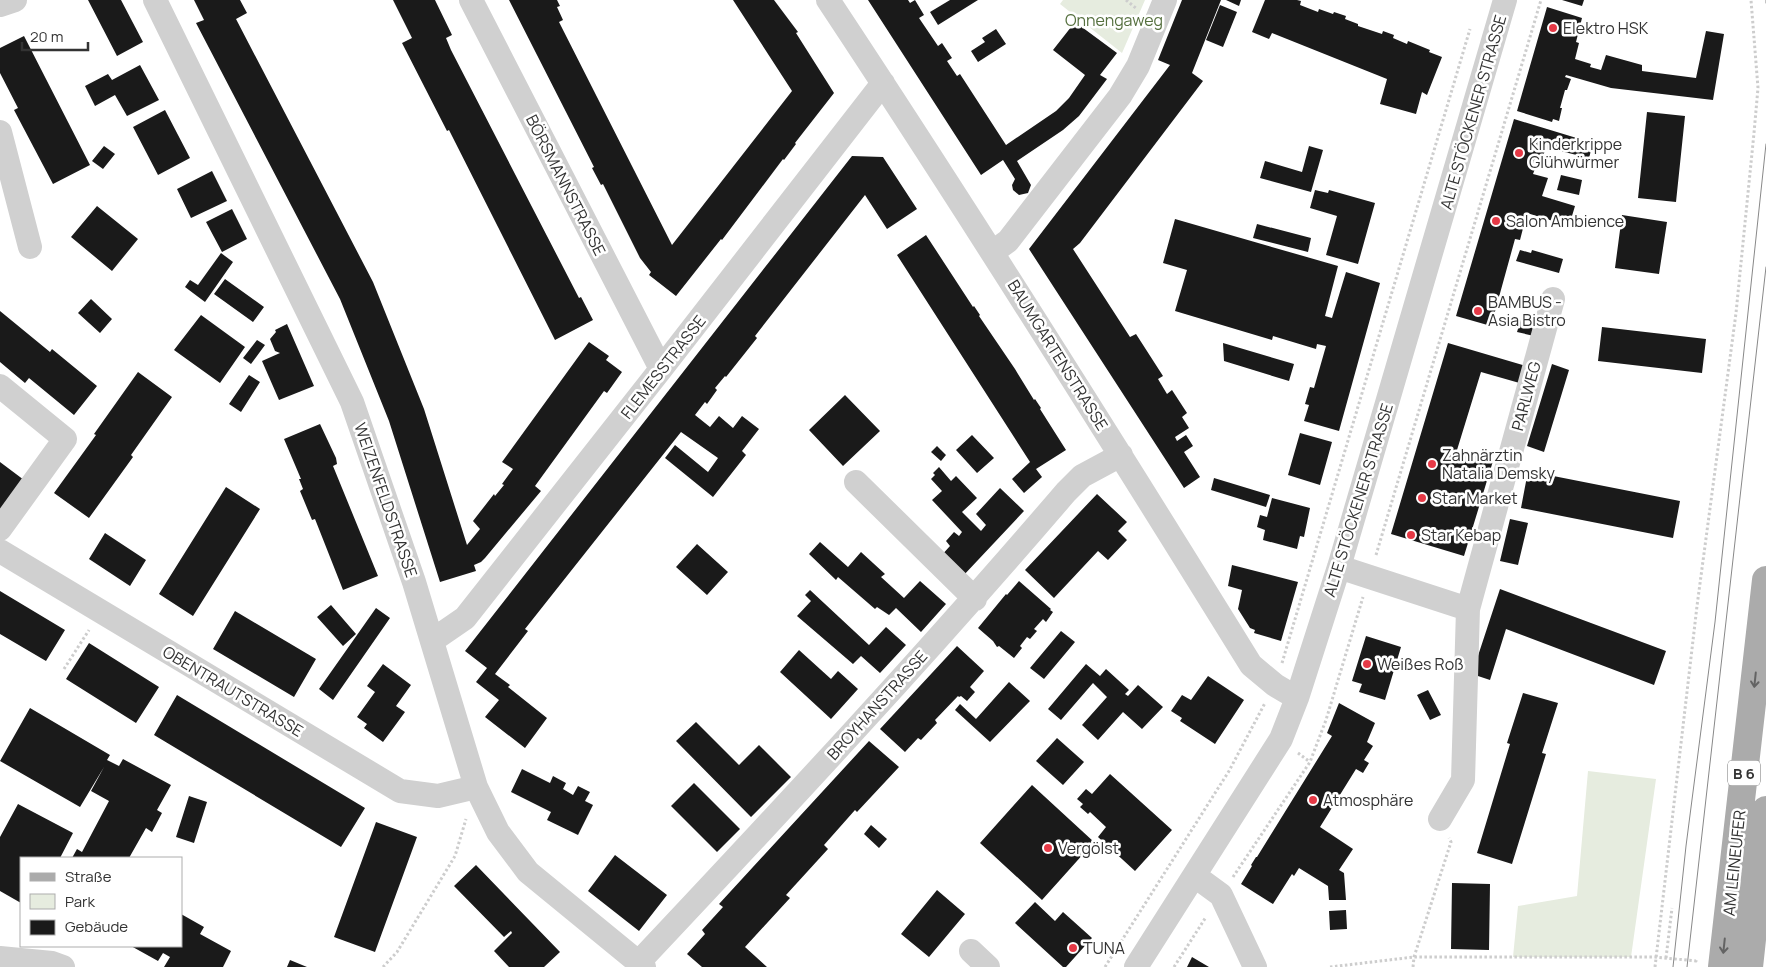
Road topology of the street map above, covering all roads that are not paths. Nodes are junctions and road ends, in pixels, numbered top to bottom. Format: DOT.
graph roads {
  1 [pos="16,0"];
  2 [pos="154,0"];
  3 [pos="471,0"];
  4 [pos="828,0"];
  5 [pos="1165,0"];
  6 [pos="1506,0"];
  7 [pos="0,5"];
  8 [pos="883,83"];
  9 [pos="0,132"];
  10 [pos="30,247"];
  11 [pos="993,252"];
  12 [pos="1553,299"];
  13 [pos="661,369"];
  14 [pos="0,386"];
  15 [pos="1121,454"];
  16 [pos="856,482"];
  17 [pos="0,529"];
  18 [pos="0,550"];
  19 [pos="1339,567"];
  20 [pos="1766,580"];
  21 [pos="975,599"];
  22 [pos="1468,609"];
  23 [pos="433,640"];
  24 [pos="1297,698"];
  25 [pos="476,787"];
  26 [pos="1766,810"];
  27 [pos="1440,819"];
  28 [pos="1195,876"];
  29 [pos="971,951"];
  30 [pos="0,958"];
  31 [pos="641,965"];
  32 [pos="63,967"];
  33 [pos="988,967"];
  34 [pos="1136,967"];
  35 [pos="1255,967"];
  36 [pos="1722,967"];
  37 [pos="1749,967"];
  1 -- 7 [label="street"];
  2 -- 23 [label="street, WEIZENFELDSTRASSE"];
  3 -- 13 [label="street, BÖRSMANNSTRASSE"];
  4 -- 8 [label="street, BAUMGARTENSTRASSE"];
  5 -- 11 [label="street"];
  6 -- 19 [label="street, ALTE STÖCKENER STRASSE"];
  8 -- 11 [label="street, BAUMGARTENSTRASSE"];
  8 -- 13 [label="street, FLEMESSTRASSE"];
  9 -- 10 [label="street"];
  11 -- 15 [label="street, BAUMGARTENSTRASSE"];
  12 -- 22 [label="street, PARLWEG"];
  13 -- 23 [label="street, FLEMESSTRASSE"];
  14 -- 17 [label="street"];
  15 -- 21 [label="street, BROYHANSTRASSE"];
  15 -- 24 [label="street, BAUMGARTENSTRASSE"];
  16 -- 21 [label="street"];
  18 -- 25 [label="street, OBENTRAUTSTRASSE"];
  19 -- 22 [label="street"];
  19 -- 24 [label="street, ALTE STÖCKENER STRASSE"];
  20 -- 36 [label="main road, AM LEINEUFER / B 6, one-way"];
  21 -- 31 [label="street, BROYHANSTRASSE"];
  22 -- 27 [label="street, PARLWEG"];
  23 -- 25 [label="street, WEIZENFELDSTRASSE"];
  24 -- 28 [label="street, ALTE STÖCKENER STRASSE"];
  25 -- 31 [label="street, WEIZENFELDSTRASSE"];
  26 -- 37 [label="main road, AM LEINEUFER"];
  28 -- 34 [label="street, ALTE STÖCKENER STRASSE"];
  28 -- 35 [label="street"];
  29 -- 33 [label="street"];
  30 -- 32 [label="street"];
}
